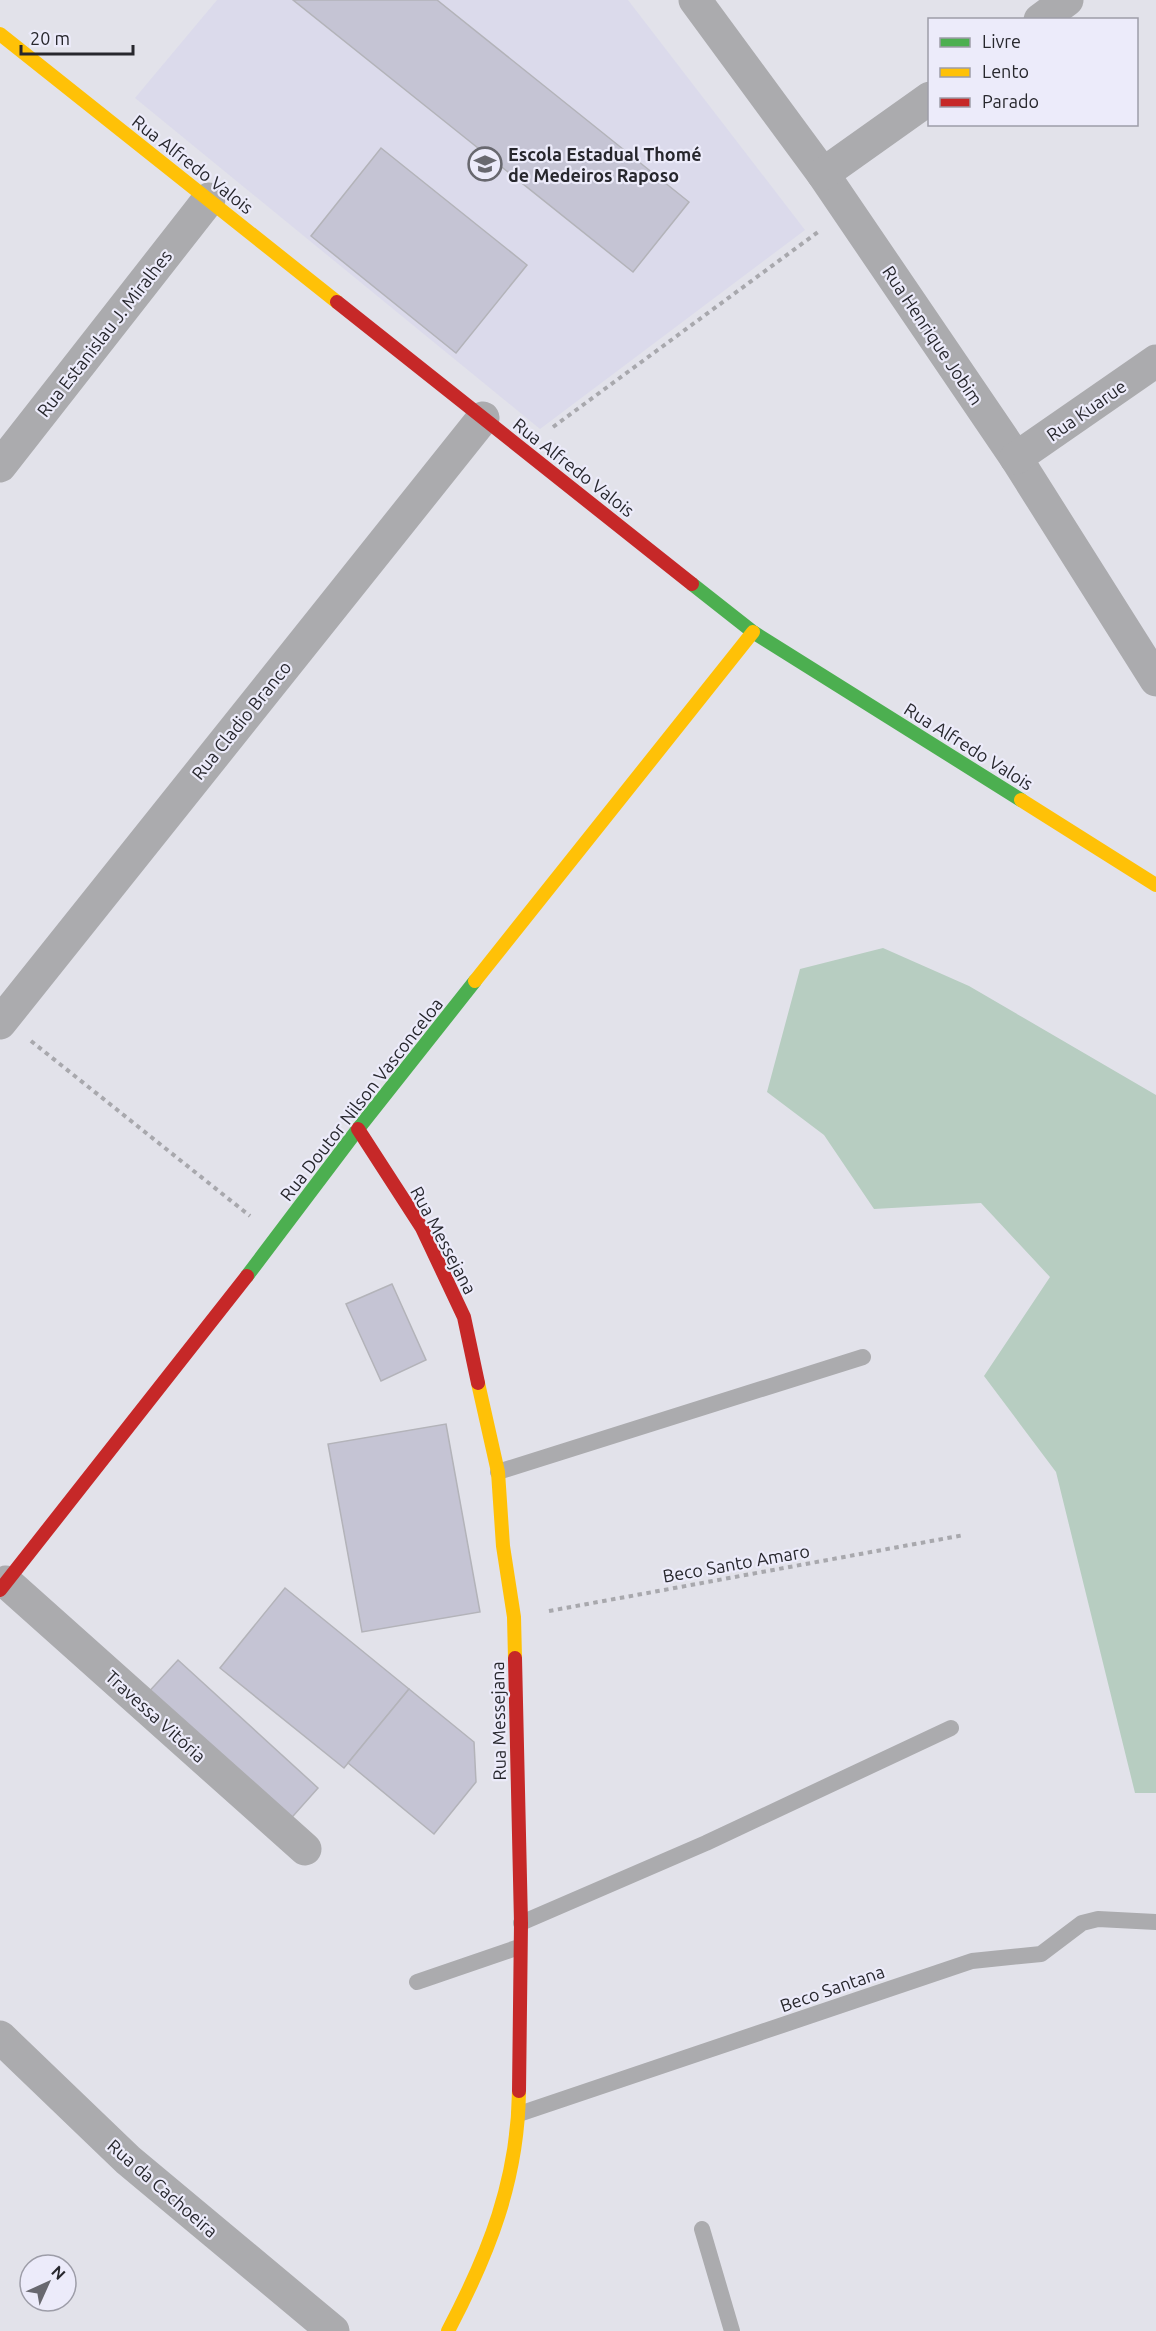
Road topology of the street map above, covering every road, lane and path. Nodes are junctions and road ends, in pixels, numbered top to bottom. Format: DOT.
graph roads {
  1 [pos="695,0"];
  2 [pos="1067,0"];
  3 [pos="1043,18"];
  4 [pos="0,34"];
  5 [pos="928,99"];
  6 [pos="823,174"];
  7 [pos="209,200"];
  8 [pos="847,210"];
  9 [pos="1156,361"];
  10 [pos="483,418"];
  11 [pos="522,450"];
  12 [pos="1016,458"];
  13 [pos="0,466"];
  14 [pos="753,632"];
  15 [pos="1156,680"];
  16 [pos="1156,885"];
  17 [pos="2,1021"];
  18 [pos="358,1129"];
  19 [pos="277,1238"];
  20 [pos="863,1357"];
  21 [pos="498,1472"];
  22 [pos="964,1535"];
  23 [pos="3,1586"];
  24 [pos="513,1617"];
  25 [pos="951,1728"];
  26 [pos="305,1849"];
  27 [pos="1156,1922"];
  28 [pos="520,1923"];
  29 [pos="519,1947"];
  30 [pos="417,1982"];
  31 [pos="0,2037"];
  32 [pos="519,2114"];
  33 [pos="702,2229"];
  34 [pos="454,2329"];
  35 [pos="333,2331"];
  36 [pos="732,2331"];
  1 -- 6 [label="street, Rua Henrique Jobim"];
  2 -- 3 [label="street"];
  4 -- 7 [label="street, Rua Alfredo Valois"];
  5 -- 6 [label="street"];
  6 -- 8 [label="street, Rua Henrique Jobim"];
  7 -- 10 [label="street, Rua Alfredo Valois"];
  7 -- 13 [label="street, Rua Estanislau J. Miralhes"];
  8 -- 11 [label="path"];
  8 -- 12 [label="street, Rua Henrique Jobim"];
  9 -- 12 [label="street, Rua Kuarue"];
  10 -- 11 [label="street, Rua Alfredo Valois"];
  10 -- 17 [label="street, Rua Cladio Branco"];
  11 -- 14 [label="street, Rua Alfredo Valois"];
  12 -- 15 [label="street, Rua Henrique Jobim"];
  14 -- 16 [label="street, Rua Alfredo Valois"];
  14 -- 18 [label="street, Rua Doutor Nilson Vasconceloa"];
  17 -- 19 [label="path"];
  18 -- 19 [label="street, Rua Doutor Nilson Vasconceloa"];
  18 -- 21 [label="street, Rua Messejana"];
  19 -- 23 [label="street, Rua Doutor Nilson Vasconceloa"];
  20 -- 21 [label="lane"];
  21 -- 24 [label="street, Rua Messejana"];
  22 -- 24 [label="path, Beco Santo Amaro"];
  23 -- 26 [label="street, Travessa Vitória"];
  24 -- 28 [label="street, Rua Messejana"];
  25 -- 28 [label="lane"];
  27 -- 32 [label="lane, Beco Santana"];
  28 -- 29 [label="street, Rua Messejana"];
  29 -- 30 [label="lane"];
  29 -- 32 [label="street, Rua Messejana"];
  31 -- 35 [label="street, Rua da Cachoeira"];
  32 -- 34 [label="street, Rua Messejana"];
  33 -- 36 [label="lane"];
}
